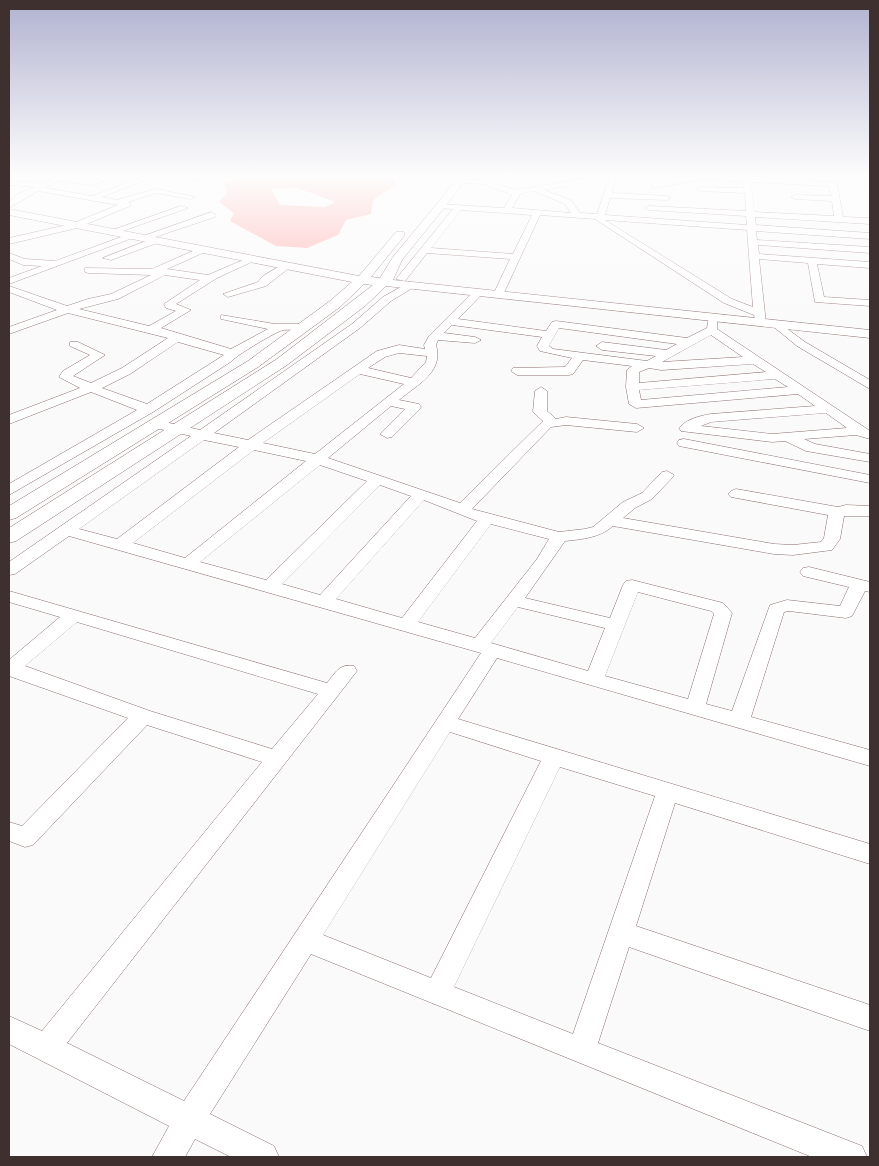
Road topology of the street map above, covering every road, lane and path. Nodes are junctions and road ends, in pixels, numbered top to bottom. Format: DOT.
graph roads {
  1 [pos="59,229"];
  2 [pos="91,229"];
  3 [pos="120,229"];
  4 [pos="164,229"];
  5 [pos="404,229"];
  6 [pos="418,229"];
  7 [pos="441,229"];
  8 [pos="529,229"];
  9 [pos="613,229"];
  10 [pos="752,229"];
  11 [pos="773,229"];
  12 [pos="109,233"];
  13 [pos="870,236"];
  14 [pos="135,238"];
  15 [pos="9,241"];
  16 [pos="154,241"];
  17 [pos="753,242"];
  18 [pos="83,243"];
  19 [pos="202,250"];
  20 [pos="424,250"];
  21 [pos="870,250"];
  22 [pos="9,256"];
  23 [pos="754,256"];
  24 [pos="515,257"];
  25 [pos="108,258"];
  26 [pos="252,259"];
  27 [pos="812,261"];
  28 [pos="56,264"];
  29 [pos="288,265"];
  30 [pos="870,265"];
  31 [pos="88,270"];
  32 [pos="153,272"];
  33 [pos="164,272"];
  34 [pos="365,277"];
  35 [pos="210,278"];
  36 [pos="9,281"];
  37 [pos="395,281"];
  38 [pos="9,289"];
  39 [pos="478,293"];
  40 [pos="500,293"];
  41 [pos="228,294"];
  42 [pos="870,303"];
  43 [pos="67,310"];
  44 [pos="225,316"];
  45 [pos="759,318"];
  46 [pos="449,321"];
  47 [pos="712,324"];
  48 [pos="778,325"];
  49 [pos="279,327"];
  50 [pos="303,327"];
  51 [pos="151,329"];
  52 [pos="870,329"];
  53 [pos="9,331"];
  54 [pos="870,334"];
  55 [pos="435,336"];
  56 [pos="549,337"];
  57 [pos="176,338"];
  58 [pos="475,340"];
  59 [pos="688,342"];
  60 [pos="74,344"];
  61 [pos="586,348"];
  62 [pos="231,353"];
  63 [pos="433,353"];
  64 [pos="668,354"];
  65 [pos="758,360"];
  66 [pos="648,364"];
  67 [pos="359,370"];
  68 [pos="517,371"];
  69 [pos="779,374"];
  70 [pos="414,382"];
  71 [pos="870,385"];
  72 [pos="632,387"];
  73 [pos="91,388"];
  74 [pos="541,390"];
  75 [pos="802,390"];
  76 [pos="390,402"];
  77 [pos="148,409"];
  78 [pos="831,409"];
  79 [pos="9,420"];
  80 [pos="552,422"];
  81 [pos="167,423"];
  82 [pos="637,428"];
  83 [pos="866,433"];
  84 [pos="387,434"];
  85 [pos="202,435"];
  86 [pos="787,437"];
  87 [pos="684,443"];
  88 [pos="251,446"];
  89 [pos="870,458"];
  90 [pos="318,459"];
  91 [pos="667,475"];
  92 [pos="870,479"];
  93 [pos="376,481"];
  94 [pos="9,490"];
  95 [pos="736,494"];
  96 [pos="420,495"];
  97 [pos="462,510"];
  98 [pos="838,512"];
  99 [pos="870,512"];
  100 [pos="9,514"];
  101 [pos="487,519"];
  102 [pos="609,521"];
  103 [pos="66,530"];
  104 [pos="9,537"];
  105 [pos="559,537"];
  106 [pos="119,546"];
  107 [pos="186,565"];
  108 [pos="9,570"];
  109 [pos="809,572"];
  110 [pos="866,583"];
  111 [pos="268,588"];
  112 [pos="9,596"];
  113 [pos="512,600"];
  114 [pos="323,603"];
  115 [pos="74,615"];
  116 [pos="406,625"];
  117 [pos="616,626"];
  118 [pos="485,647"];
  119 [pos="9,669"];
  120 [pos="347,671"];
  121 [pos="594,679"];
  122 [pos="331,691"];
  123 [pos="695,708"];
  124 [pos="143,716"];
  125 [pos="739,721"];
  126 [pos="445,723"];
  127 [pos="554,756"];
  128 [pos="870,758"];
  129 [pos="277,760"];
  130 [pos="668,790"];
  131 [pos="9,831"];
  132 [pos="870,854"];
  133 [pos="620,932"];
  134 [pos="305,940"];
  135 [pos="437,994"];
  136 [pos="870,1018"];
  137 [pos="9,1028"];
  138 [pos="46,1048"];
  139 [pos="581,1051"];
  140 [pos="189,1120"];
  141 [pos="168,1157"];
  142 [pos="263,1157"];
  143 [pos="851,1157"];
  1 -- 15 [label="street"];
  2 -- 12 [label="street"];
  3 -- 12 [label="street"];
  4 -- 14 [label="street"];
  5 -- 34 [label="street"];
  6 -- 37 [label="street"];
  7 -- 20 [label="street"];
  8 -- 24 [label="street"];
  9 -- 45 [label="street"];
  10 -- 17 [label="street"];
  11 -- 13 [label="street"];
  12 -- 14 [label="street"];
  12 -- 18 [label="street"];
  14 -- 16 [label="street"];
  14 -- 28 [label="street"];
  16 -- 19 [label="street"];
  16 -- 25 [label="street"];
  17 -- 21 [label="street"];
  17 -- 23 [label="street"];
  19 -- 26 [label="street"];
  19 -- 32 [label="street"];
  20 -- 24 [label="street"];
  20 -- 37 [label="street"];
  22 -- 28 [label="street"];
  23 -- 27 [label="street"];
  23 -- 45 [label="street"];
  24 -- 40 [label="street"];
  26 -- 29 [label="street"];
  26 -- 35 [label="street"];
  27 -- 30 [label="street"];
  27 -- 42 [label="street"];
  28 -- 36 [label="street"];
  29 -- 34 [label="street"];
  29 -- 41 [label="street"];
  31 -- 32 [label="street"];
  32 -- 33 [label="street"];
  33 -- 35 [label="street"];
  33 -- 43 [label="street"];
  34 -- 37 [label="street"];
  34 -- 50 [label="street"];
  35 -- 51 [label="street"];
  37 -- 39 [label="street"];
  37 -- 40 [label="street"];
  37 -- 81 [label="street"];
  37 -- 85 [label="street"];
  38 -- 43 [label="street"];
  39 -- 40 [label="street"];
  39 -- 46 [label="street"];
  40 -- 45 [label="street"];
  40 -- 47 [label="street"];
  43 -- 51 [label="street"];
  43 -- 53 [label="street"];
  44 -- 49 [label="street"];
  45 -- 47 [label="street"];
  45 -- 48 [label="street"];
  45 -- 52 [label="street"];
  46 -- 55 [label="street"];
  46 -- 56 [label="street"];
  47 -- 59 [label="street"];
  47 -- 65 [label="street"];
  48 -- 54 [label="street"];
  48 -- 71 [label="street"];
  49 -- 50 [label="street"];
  49 -- 62 [label="street"];
  50 -- 81 [label="street"];
  51 -- 57 [label="street"];
  55 -- 58 [label="street"];
  55 -- 63 [label="street"];
  56 -- 59 [label="street"];
  56 -- 61 [label="street"];
  57 -- 62 [label="street"];
  57 -- 73 [label="street"];
  59 -- 64 [label="street"];
  60 -- 73 [label="street"];
  61 -- 64 [label="street"];
  61 -- 66 [label="street"];
  61 -- 68 [label="street"];
  62 -- 77 [label="street"];
  63 -- 67 [label="street"];
  63 -- 70 [label="street"];
  64 -- 66 [label="street"];
  65 -- 66 [label="street"];
  65 -- 69 [label="street"];
  66 -- 72 [label="street"];
  67 -- 70 [label="street"];
  67 -- 88 [label="street"];
  69 -- 72 [label="street"];
  69 -- 75 [label="street"];
  70 -- 76 [label="street"];
  72 -- 75 [label="street"];
  73 -- 77 [label="street"];
  73 -- 79 [label="street"];
  74 -- 80 [label="street"];
  75 -- 78 [label="street"];
  76 -- 84 [label="street"];
  76 -- 90 [label="street"];
  77 -- 81 [label="street"];
  77 -- 94 [label="street"];
  78 -- 83 [label="street"];
  78 -- 86 [label="street"];
  80 -- 82 [label="street"];
  80 -- 97 [label="street"];
  81 -- 85 [label="street"];
  81 -- 100 [label="street"];
  81 -- 104 [label="street"];
  83 -- 86 [label="street"];
  85 -- 88 [label="street"];
  85 -- 103 [label="street"];
  86 -- 89 [label="street"];
  87 -- 92 [label="street"];
  88 -- 90 [label="street"];
  88 -- 106 [label="street"];
  90 -- 93 [label="street"];
  90 -- 107 [label="street"];
  91 -- 102 [label="street"];
  93 -- 96 [label="street"];
  93 -- 111 [label="street"];
  95 -- 98 [label="street"];
  96 -- 97 [label="street"];
  96 -- 114 [label="street"];
  97 -- 101 [label="street"];
  98 -- 99 [label="street"];
  98 -- 102 [label="street"];
  101 -- 105 [label="street"];
  101 -- 116 [label="street"];
  102 -- 105 [label="street"];
  103 -- 106 [label="street"];
  103 -- 108 [label="street"];
  105 -- 113 [label="street"];
  106 -- 107 [label="street"];
  107 -- 111 [label="street"];
  109 -- 110 [label="street"];
  110 -- 125 [label="street"];
  111 -- 114 [label="street"];
  112 -- 115 [label="street"];
  113 -- 117 [label="street"];
  113 -- 118 [label="street"];
  114 -- 116 [label="street"];
  115 -- 119 [label="street"];
  115 -- 122 [label="street"];
  116 -- 118 [label="street"];
  117 -- 121 [label="street"];
  117 -- 123 [label="street"];
  118 -- 121 [label="street"];
  118 -- 126 [label="street"];
  119 -- 124 [label="street"];
  120 -- 122 [label="street"];
  121 -- 123 [label="street"];
  122 -- 129 [label="street"];
  123 -- 125 [label="street"];
  124 -- 129 [label="street"];
  124 -- 131 [label="street"];
  125 -- 128 [label="street"];
  126 -- 127 [label="street"];
  126 -- 134 [label="street"];
  127 -- 130 [label="street"];
  127 -- 135 [label="street"];
  129 -- 138 [label="street"];
  130 -- 132 [label="street"];
  130 -- 133 [label="street"];
  133 -- 136 [label="street"];
  133 -- 139 [label="street"];
  134 -- 135 [label="street"];
  134 -- 140 [label="street"];
  135 -- 139 [label="street"];
  137 -- 138 [label="street"];
  138 -- 140 [label="street"];
  139 -- 143 [label="street"];
  140 -- 141 [label="street"];
  140 -- 142 [label="street"];
}
